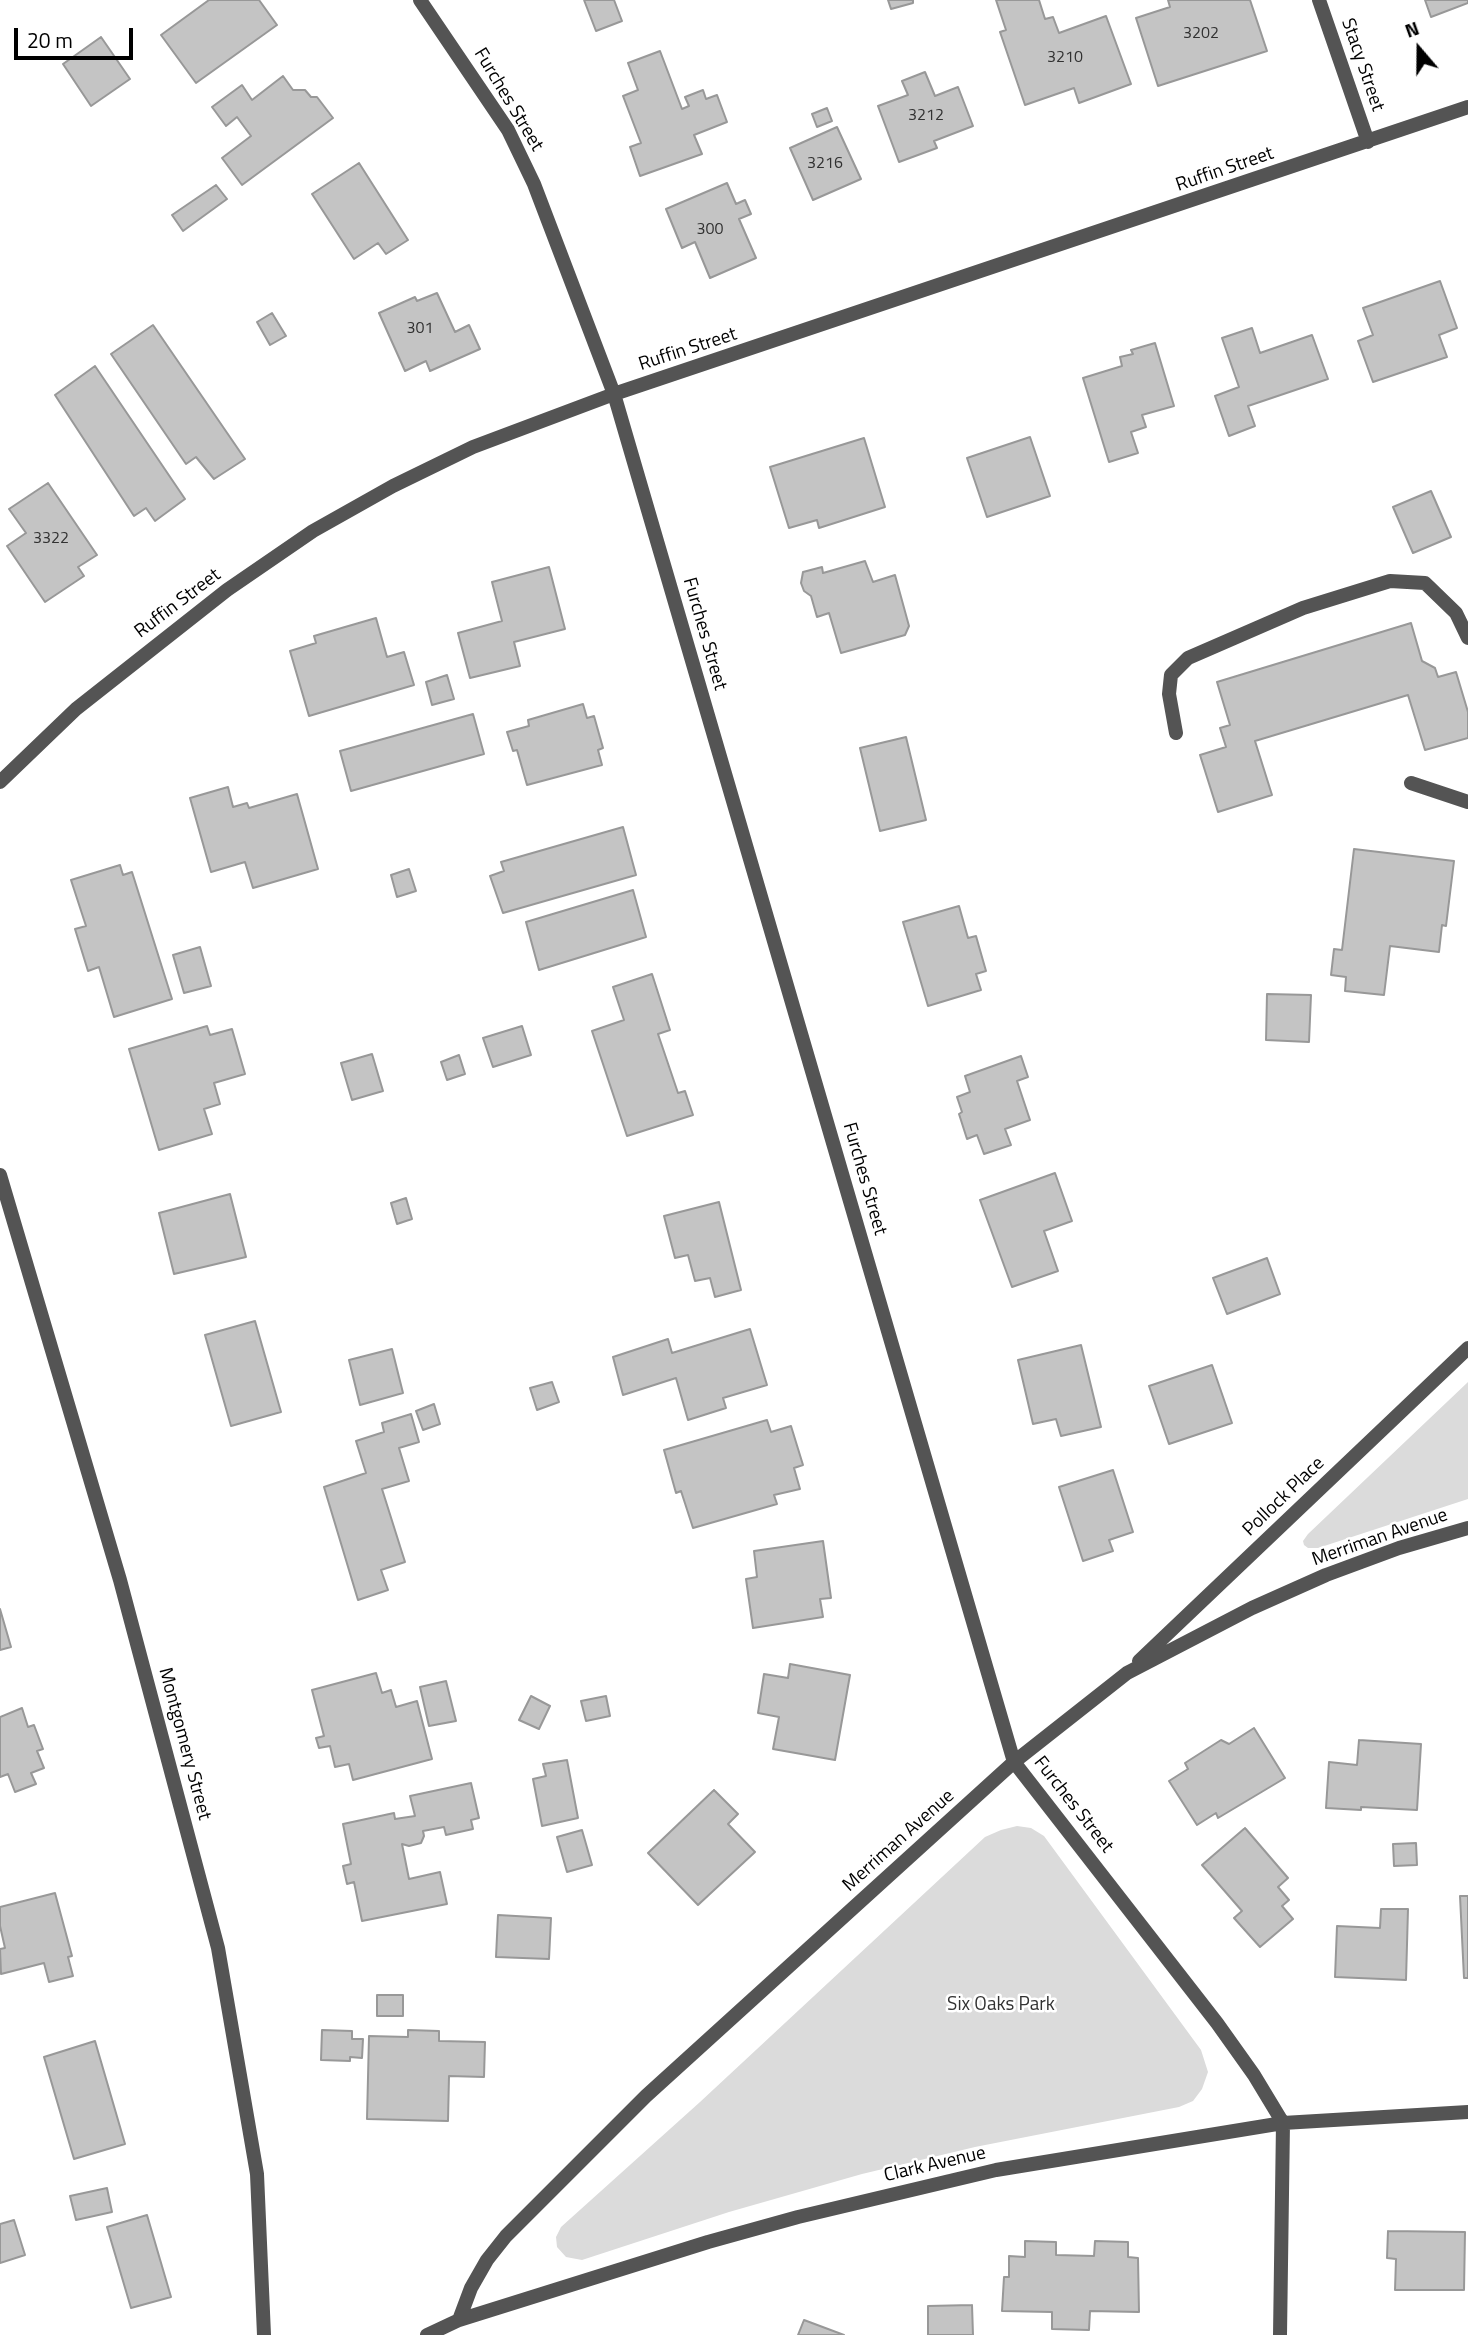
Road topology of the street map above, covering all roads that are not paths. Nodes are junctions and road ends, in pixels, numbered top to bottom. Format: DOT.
graph roads {
  1 [pos="420,0"];
  2 [pos="1319,0"];
  3 [pos="1468,107"];
  4 [pos="1368,142"];
  5 [pos="614,394"];
  6 [pos="1468,638"];
  7 [pos="1176,733"];
  8 [pos="0,782"];
  9 [pos="1411,783"];
  10 [pos="1468,802"];
  11 [pos="0,1175"];
  12 [pos="1468,1348"];
  13 [pos="1468,1528"];
  14 [pos="1127,1673"];
  15 [pos="1014,1762"];
  16 [pos="1468,2112"];
  17 [pos="1283,2123"];
  18 [pos="459,2320"];
  19 [pos="264,2335"];
  20 [pos="427,2335"];
  21 [pos="1280,2335"];
  1 -- 5 [label="street, Furches Street"];
  2 -- 4 [label="street, Stacy Street"];
  3 -- 4 [label="street, Ruffin Street"];
  4 -- 5 [label="street, Ruffin Street"];
  5 -- 8 [label="street, Ruffin Street"];
  5 -- 15 [label="street, Furches Street"];
  6 -- 7 [label="street"];
  9 -- 10 [label="street"];
  11 -- 19 [label="street, Montgomery Street"];
  12 -- 14 [label="street, Pollock Place"];
  13 -- 14 [label="street, Merriman Avenue"];
  14 -- 15 [label="street, Merriman Avenue"];
  15 -- 17 [label="street, Furches Street"];
  15 -- 18 [label="street, Merriman Avenue"];
  16 -- 17 [label="street, Clark Avenue"];
  17 -- 18 [label="street, Clark Avenue"];
  17 -- 21 [label="street"];
  18 -- 20 [label="street, Clark Avenue"];
}
